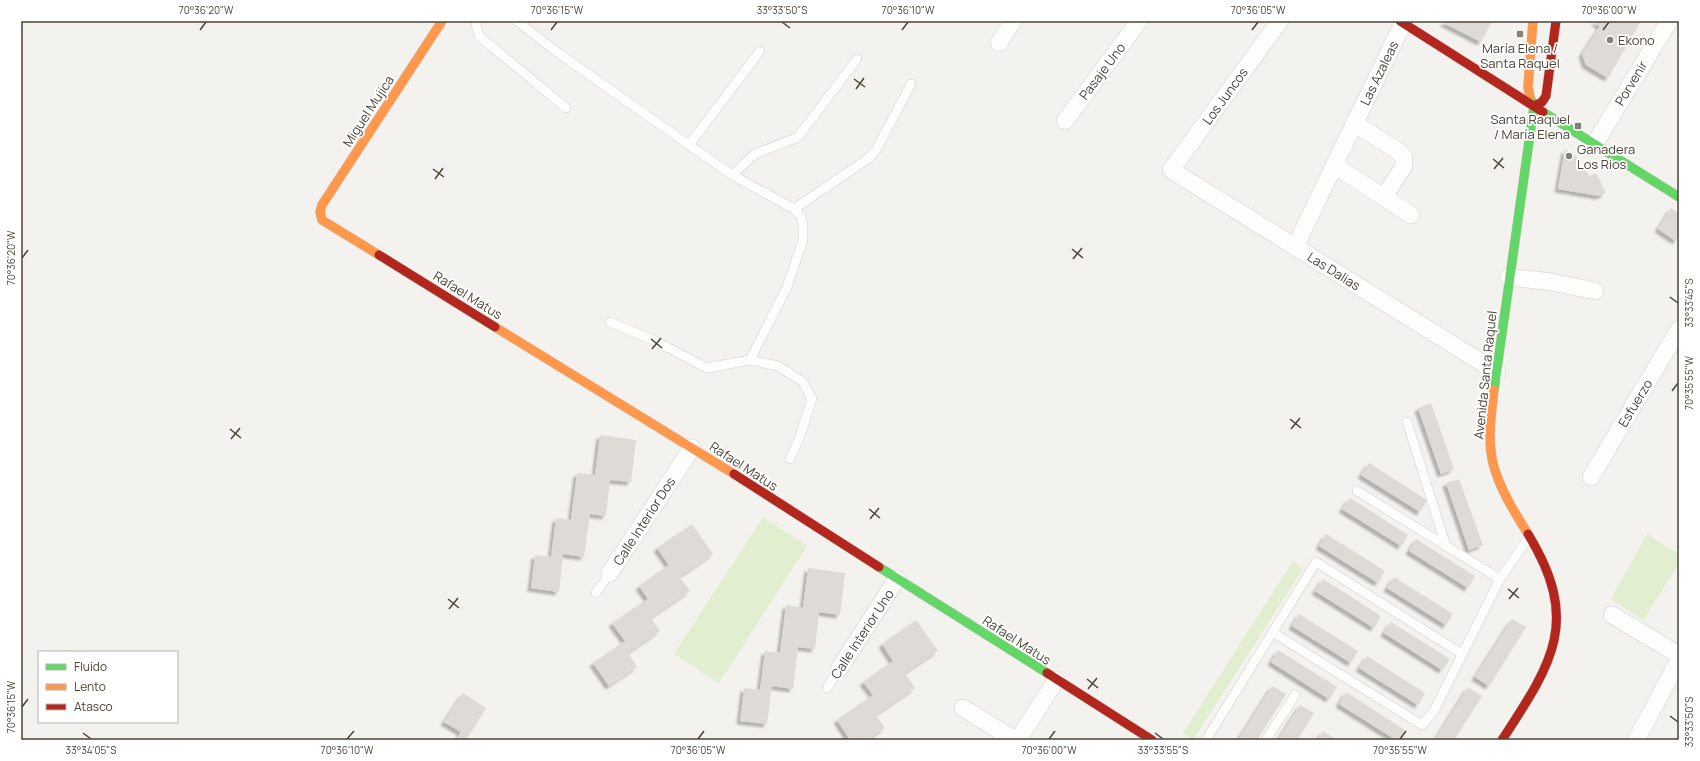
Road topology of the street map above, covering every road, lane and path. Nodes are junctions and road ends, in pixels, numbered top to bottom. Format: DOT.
graph roads {
  1 [pos="442,21"];
  2 [pos="476,21"];
  3 [pos="517,21"];
  4 [pos="1013,21"];
  5 [pos="1139,21"];
  6 [pos="1280,21"];
  7 [pos="1534,21"];
  8 [pos="1556,21"];
  9 [pos="1669,21"];
  10 [pos="1402,22"];
  11 [pos="999,42"];
  12 [pos="760,51"];
  13 [pos="857,59"];
  14 [pos="911,84"];
  15 [pos="1534,106"];
  16 [pos="566,108"];
  17 [pos="1065,121"];
  18 [pos="1354,124"];
  19 [pos="689,145"];
  20 [pos="1594,145"];
  21 [pos="1334,165"];
  22 [pos="1171,170"];
  23 [pos="732,175"];
  24 [pos="1679,196"];
  25 [pos="1384,197"];
  26 [pos="794,209"];
  27 [pos="1410,215"];
  28 [pos="320,216"];
  29 [pos="1295,247"];
  30 [pos="1509,277"];
  31 [pos="1595,292"];
  32 [pos="610,322"];
  33 [pos="1679,329"];
  34 [pos="750,360"];
  35 [pos="1497,372"];
  36 [pos="1407,422"];
  37 [pos="692,448"];
  38 [pos="790,459"];
  39 [pos="1591,477"];
  40 [pos="1357,491"];
  41 [pos="1529,536"];
  42 [pos="1446,546"];
  43 [pos="610,573"];
  44 [pos="897,579"];
  45 [pos="1500,579"];
  46 [pos="596,593"];
  47 [pos="1612,615"];
  48 [pos="1272,632"];
  49 [pos="1462,654"];
  50 [pos="1679,655"];
  51 [pos="1679,660"];
  52 [pos="839,669"];
  53 [pos="1056,680"];
  54 [pos="827,688"];
  55 [pos="1296,695"];
  56 [pos="963,708"];
  57 [pos="1016,740"];
  58 [pos="1152,740"];
  59 [pos="1206,740"];
  60 [pos="1266,740"];
  61 [pos="1502,740"];
  62 [pos="1636,740"];
  1 -- 28 [label="street, Miguel Mujica"];
  2 -- 16 [label="lane"];
  3 -- 19 [label="lane"];
  4 -- 11 [label="street"];
  5 -- 17 [label="street, Pasaje Uno"];
  6 -- 22 [label="street, Los Juncos"];
  7 -- 15 [label="street, Avenida Santa Raquel"];
  8 -- 15 [label="street"];
  9 -- 20 [label="street, Porvenir"];
  10 -- 15 [label="street"];
  10 -- 18 [label="street, Las Azaleas"];
  12 -- 19 [label="lane"];
  13 -- 23 [label="lane"];
  14 -- 26 [label="lane"];
  15 -- 20 [label="street"];
  15 -- 30 [label="street, Avenida Santa Raquel"];
  18 -- 21 [label="street, Las Azaleas"];
  18 -- 25 [label="street"];
  19 -- 23 [label="lane"];
  20 -- 24 [label="street"];
  21 -- 25 [label="street"];
  21 -- 29 [label="street, Las Azaleas"];
  22 -- 29 [label="street, Las Dalias"];
  23 -- 26 [label="lane"];
  25 -- 27 [label="street"];
  26 -- 34 [label="lane"];
  28 -- 37 [label="street, Rafael Matus"];
  29 -- 35 [label="street, Las Dalias"];
  30 -- 31 [label="street"];
  30 -- 35 [label="street, Avenida Santa Raquel"];
  32 -- 34 [label="lane"];
  33 -- 39 [label="street, Esfuerzo"];
  34 -- 38 [label="lane"];
  35 -- 41 [label="street, Avenida Santa Raquel"];
  36 -- 42 [label="lane"];
  37 -- 43 [label="street, Calle Interior Dos"];
  37 -- 44 [label="street, Rafael Matus"];
  40 -- 42 [label="lane"];
  41 -- 45 [label="lane"];
  41 -- 61 [label="street, Avenida Santa Raquel"];
  42 -- 45 [label="lane"];
  43 -- 46 [label="lane, Calle Interior Dos"];
  44 -- 52 [label="street, Calle Interior Uno"];
  44 -- 53 [label="street, Rafael Matus"];
  45 -- 49 [label="lane"];
  47 -- 50 [label="street"];
  48 -- 49 [label="lane"];
  48 -- 49 [label="lane"];
  48 -- 59 [label="lane"];
  51 -- 62 [label="street"];
  52 -- 54 [label="lane, Calle Interior Uno"];
  53 -- 57 [label="street"];
  53 -- 58 [label="street, Rafael Matus"];
  55 -- 60 [label="lane"];
  56 -- 57 [label="street"];
}
